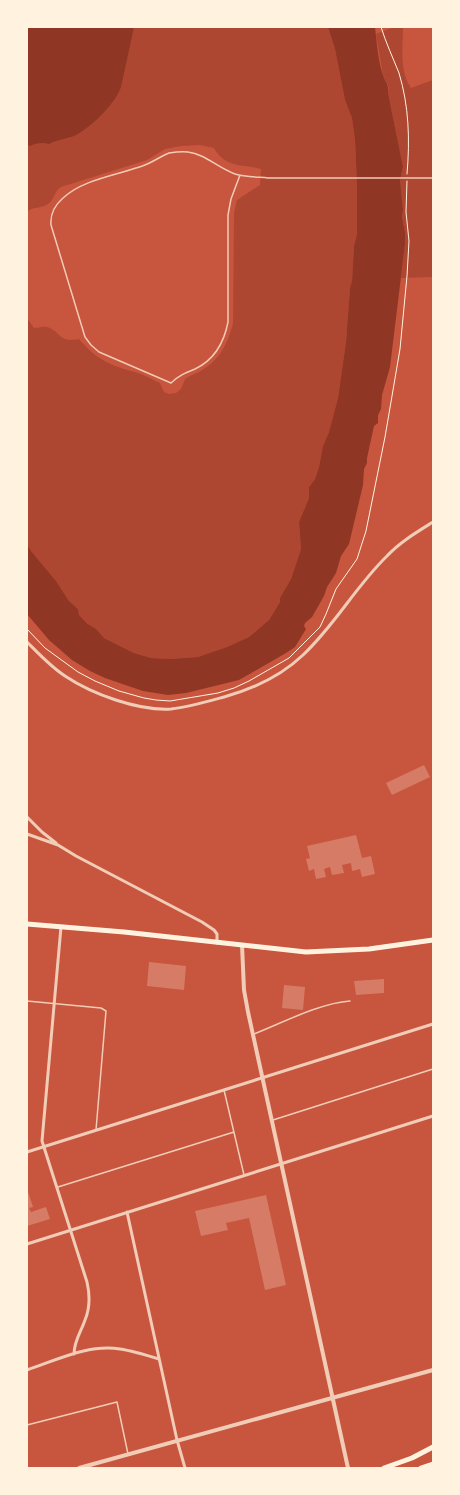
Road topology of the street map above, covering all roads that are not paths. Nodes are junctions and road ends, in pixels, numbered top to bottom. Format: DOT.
graph roads {
  1 [pos="240,175"];
  2 [pos="433,178"];
  3 [pos="433,522"];
  4 [pos="27,642"];
  5 [pos="27,817"];
  6 [pos="27,834"];
  7 [pos="58,845"];
  8 [pos="27,924"];
  9 [pos="61,927"];
  10 [pos="433,940"];
  11 [pos="217,943"];
  12 [pos="242,945"];
  13 [pos="27,1001"];
  14 [pos="350,1001"];
  15 [pos="54,1003"];
  16 [pos="433,1024"];
  17 [pos="252,1035"];
  18 [pos="433,1069"];
  19 [pos="262,1078"];
  20 [pos="224,1090"];
  21 [pos="433,1116"];
  22 [pos="271,1120"];
  23 [pos="96,1130"];
  24 [pos="234,1132"];
  25 [pos="44,1146"];
  26 [pos="27,1152"];
  27 [pos="281,1164"];
  28 [pos="244,1175"];
  29 [pos="57,1187"];
  30 [pos="127,1212"];
  31 [pos="71,1230"];
  32 [pos="27,1244"];
  33 [pos="74,1354"];
  34 [pos="159,1359"];
  35 [pos="27,1370"];
  36 [pos="433,1370"];
  37 [pos="332,1397"];
  38 [pos="27,1425"];
  39 [pos="177,1440"];
  40 [pos="433,1447"];
  41 [pos="128,1454"];
  42 [pos="433,1464"];
  43 [pos="79,1468"];
  44 [pos="185,1468"];
  45 [pos="348,1468"];
  46 [pos="384,1468"];
  47 [pos="421,1468"];
  1 -- 1 [label="lane"];
  1 -- 2 [label="lane"];
  3 -- 4 [label="street"];
  5 -- 7 [label="street"];
  6 -- 7 [label="street"];
  7 -- 11 [label="street"];
  8 -- 9 [label="main road"];
  9 -- 11 [label="main road"];
  9 -- 15 [label="street"];
  10 -- 12 [label="main road"];
  11 -- 12 [label="main road"];
  12 -- 17 [label="street"];
  13 -- 15 [label="lane"];
  14 -- 17 [label="lane"];
  15 -- 23 [label="lane"];
  15 -- 25 [label="street"];
  16 -- 19 [label="street"];
  17 -- 19 [label="street"];
  18 -- 22 [label="lane"];
  19 -- 20 [label="street"];
  19 -- 22 [label="street"];
  20 -- 23 [label="street"];
  20 -- 24 [label="lane"];
  21 -- 27 [label="street"];
  22 -- 27 [label="street"];
  23 -- 25 [label="street"];
  24 -- 28 [label="lane"];
  24 -- 29 [label="lane"];
  25 -- 26 [label="street"];
  25 -- 29 [label="street"];
  27 -- 28 [label="street"];
  27 -- 37 [label="street"];
  28 -- 30 [label="street"];
  29 -- 31 [label="street"];
  30 -- 31 [label="street"];
  30 -- 34 [label="street"];
  31 -- 32 [label="street"];
  31 -- 33 [label="street"];
  33 -- 34 [label="street"];
  33 -- 35 [label="street"];
  34 -- 39 [label="street"];
  36 -- 37 [label="street"];
  37 -- 39 [label="street"];
  37 -- 45 [label="street"];
  38 -- 41 [label="lane"];
  39 -- 41 [label="street"];
  39 -- 44 [label="street"];
  40 -- 46 [label="main road"];
  41 -- 43 [label="street"];
  42 -- 47 [label="main road"];
}
